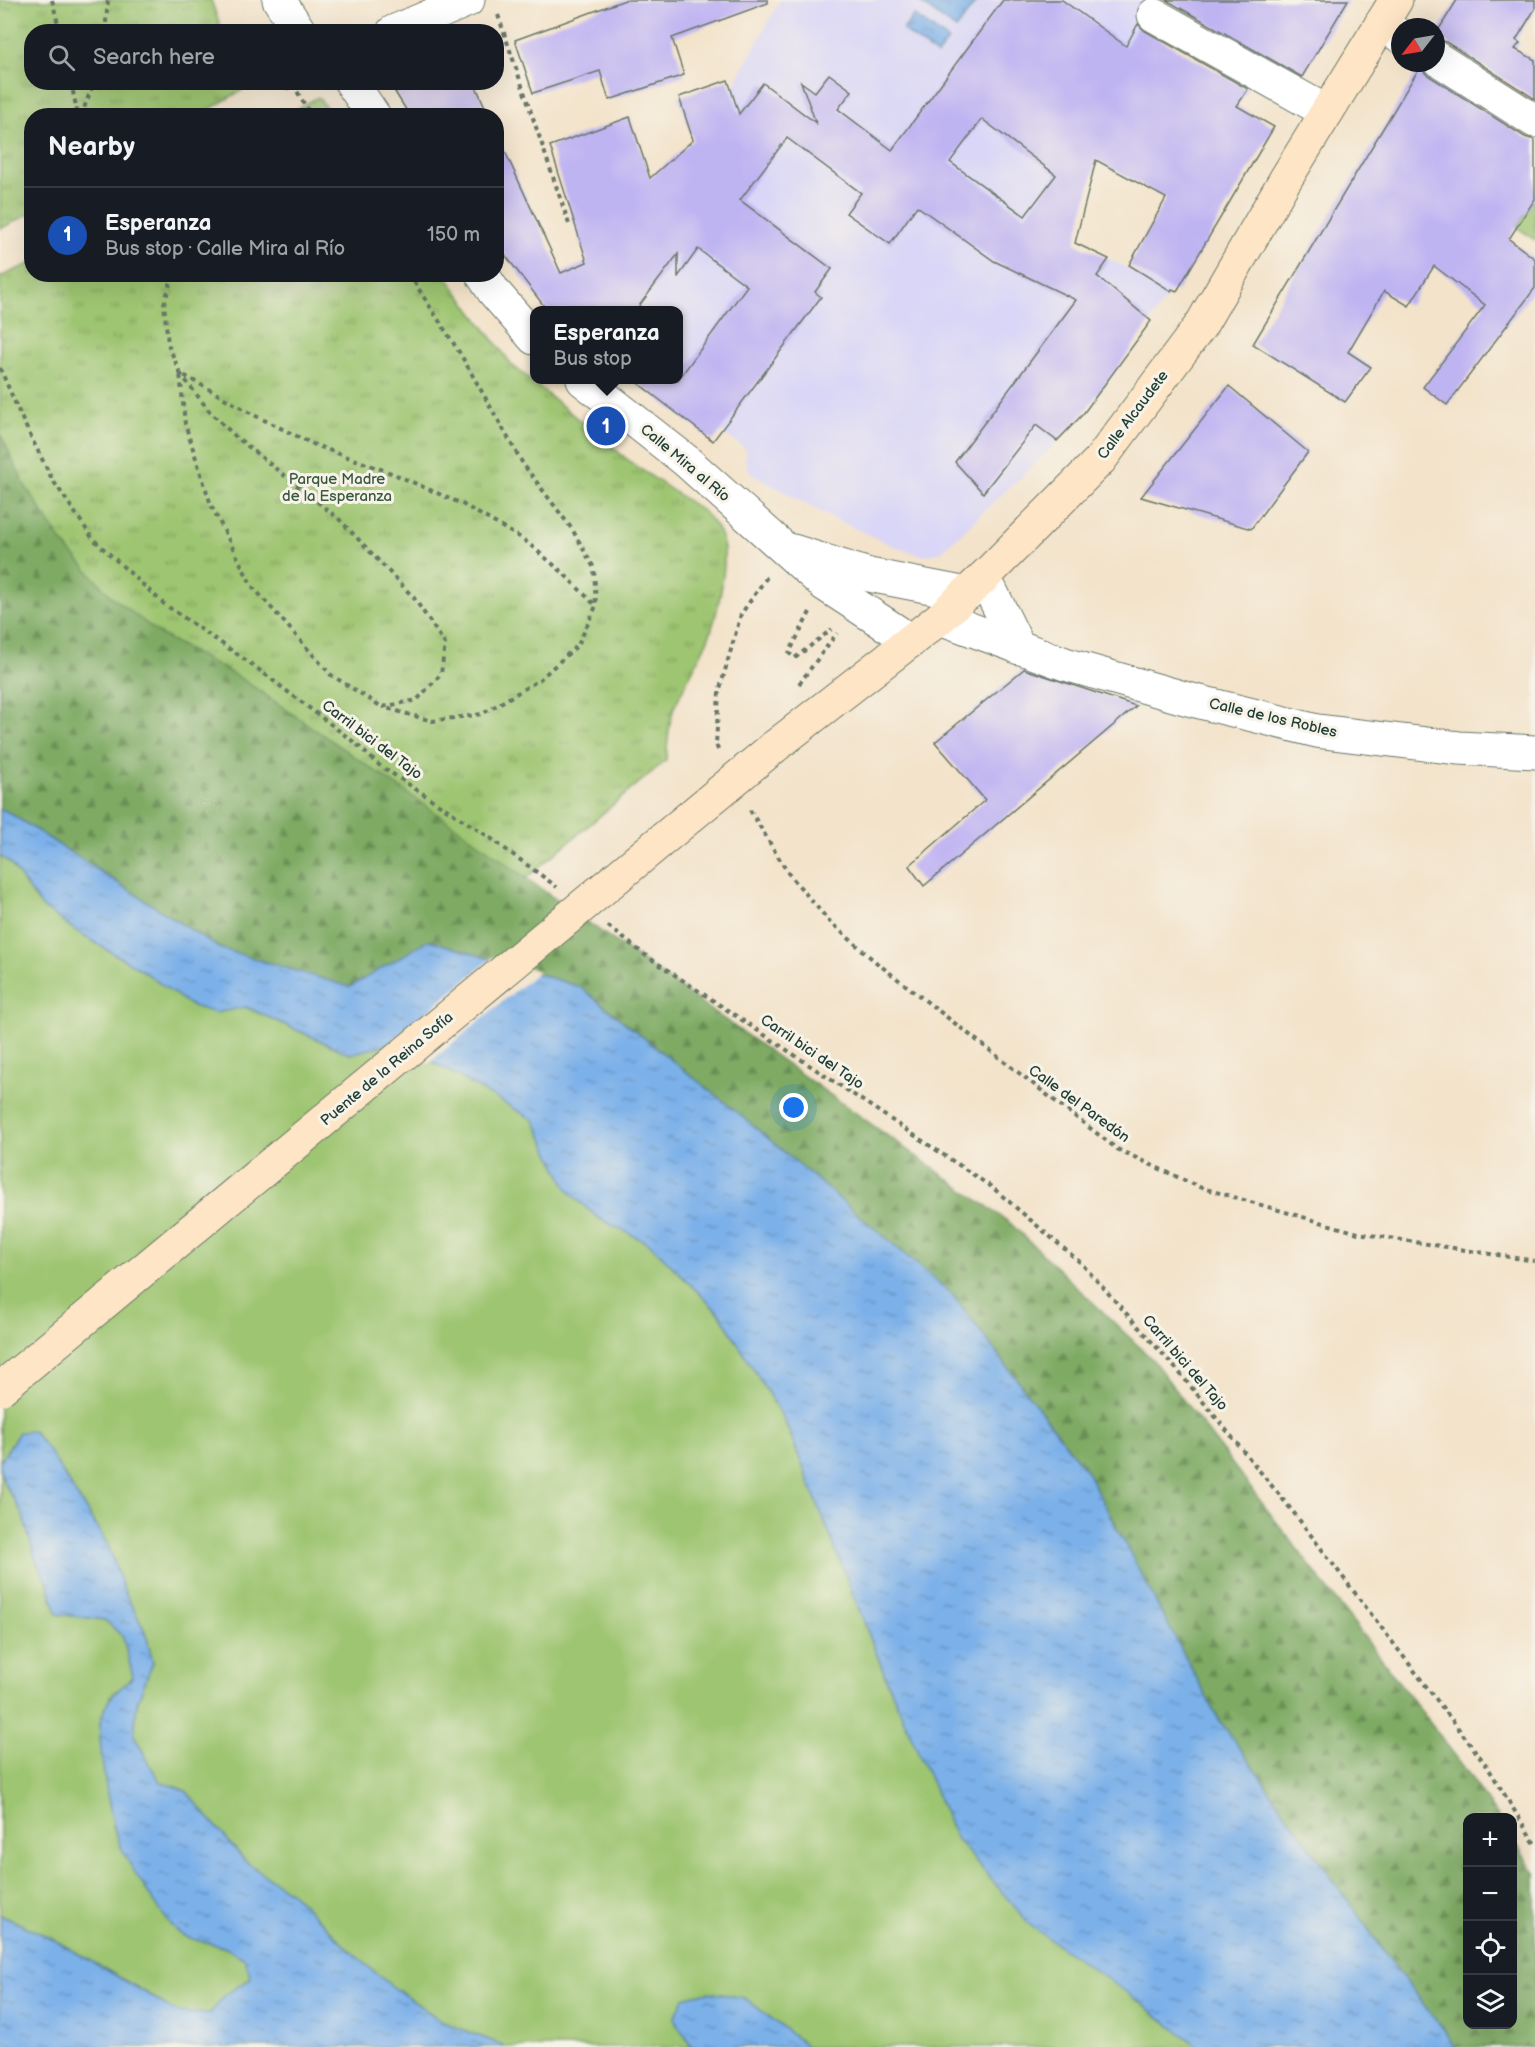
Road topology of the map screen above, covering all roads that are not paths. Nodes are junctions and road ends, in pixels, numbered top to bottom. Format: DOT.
graph roads {
  1 [pos="279,0"];
  2 [pos="482,6"];
  3 [pos="1154,15"];
  4 [pos="1391,21"];
  5 [pos="295,24"];
  6 [pos="420,24"];
  7 [pos="1445,64"];
  8 [pos="356,90"];
  9 [pos="369,108"];
  10 [pos="1327,112"];
  11 [pos="1535,121"];
  12 [pos="487,282"];
  13 [pos="530,333"];
  14 [pos="588,384"];
  15 [pos="786,549"];
  16 [pos="976,586"];
  17 [pos="940,618"];
  18 [pos="911,641"];
  19 [pos="1019,648"];
  20 [pos="774,747"];
  21 [pos="1535,752"];
  22 [pos="0,1389"];
  1 -- 5 [label="street"];
  2 -- 6 [label="street"];
  3 -- 10 [label="street"];
  4 -- 10 [label="main road, Calle Alcaudete"];
  7 -- 11 [label="street"];
  8 -- 9 [label="street"];
  10 -- 16 [label="main road, Calle Alcaudete"];
  12 -- 13 [label="street"];
  14 -- 15 [label="street, Calle Mira al Río"];
  15 -- 16 [label="street"];
  15 -- 18 [label="street, Calle Mira al Río"];
  16 -- 17 [label="main road, Calle Alcaudete"];
  16 -- 19 [label="street"];
  17 -- 18 [label="main road, Calle Alcaudete"];
  17 -- 19 [label="street, Calle de los Robles"];
  18 -- 20 [label="main road, Calle Alcaudete"];
  19 -- 21 [label="street, Calle de los Robles"];
  20 -- 22 [label="main road, Puente de la Reina Sofía, bridge"];
}
